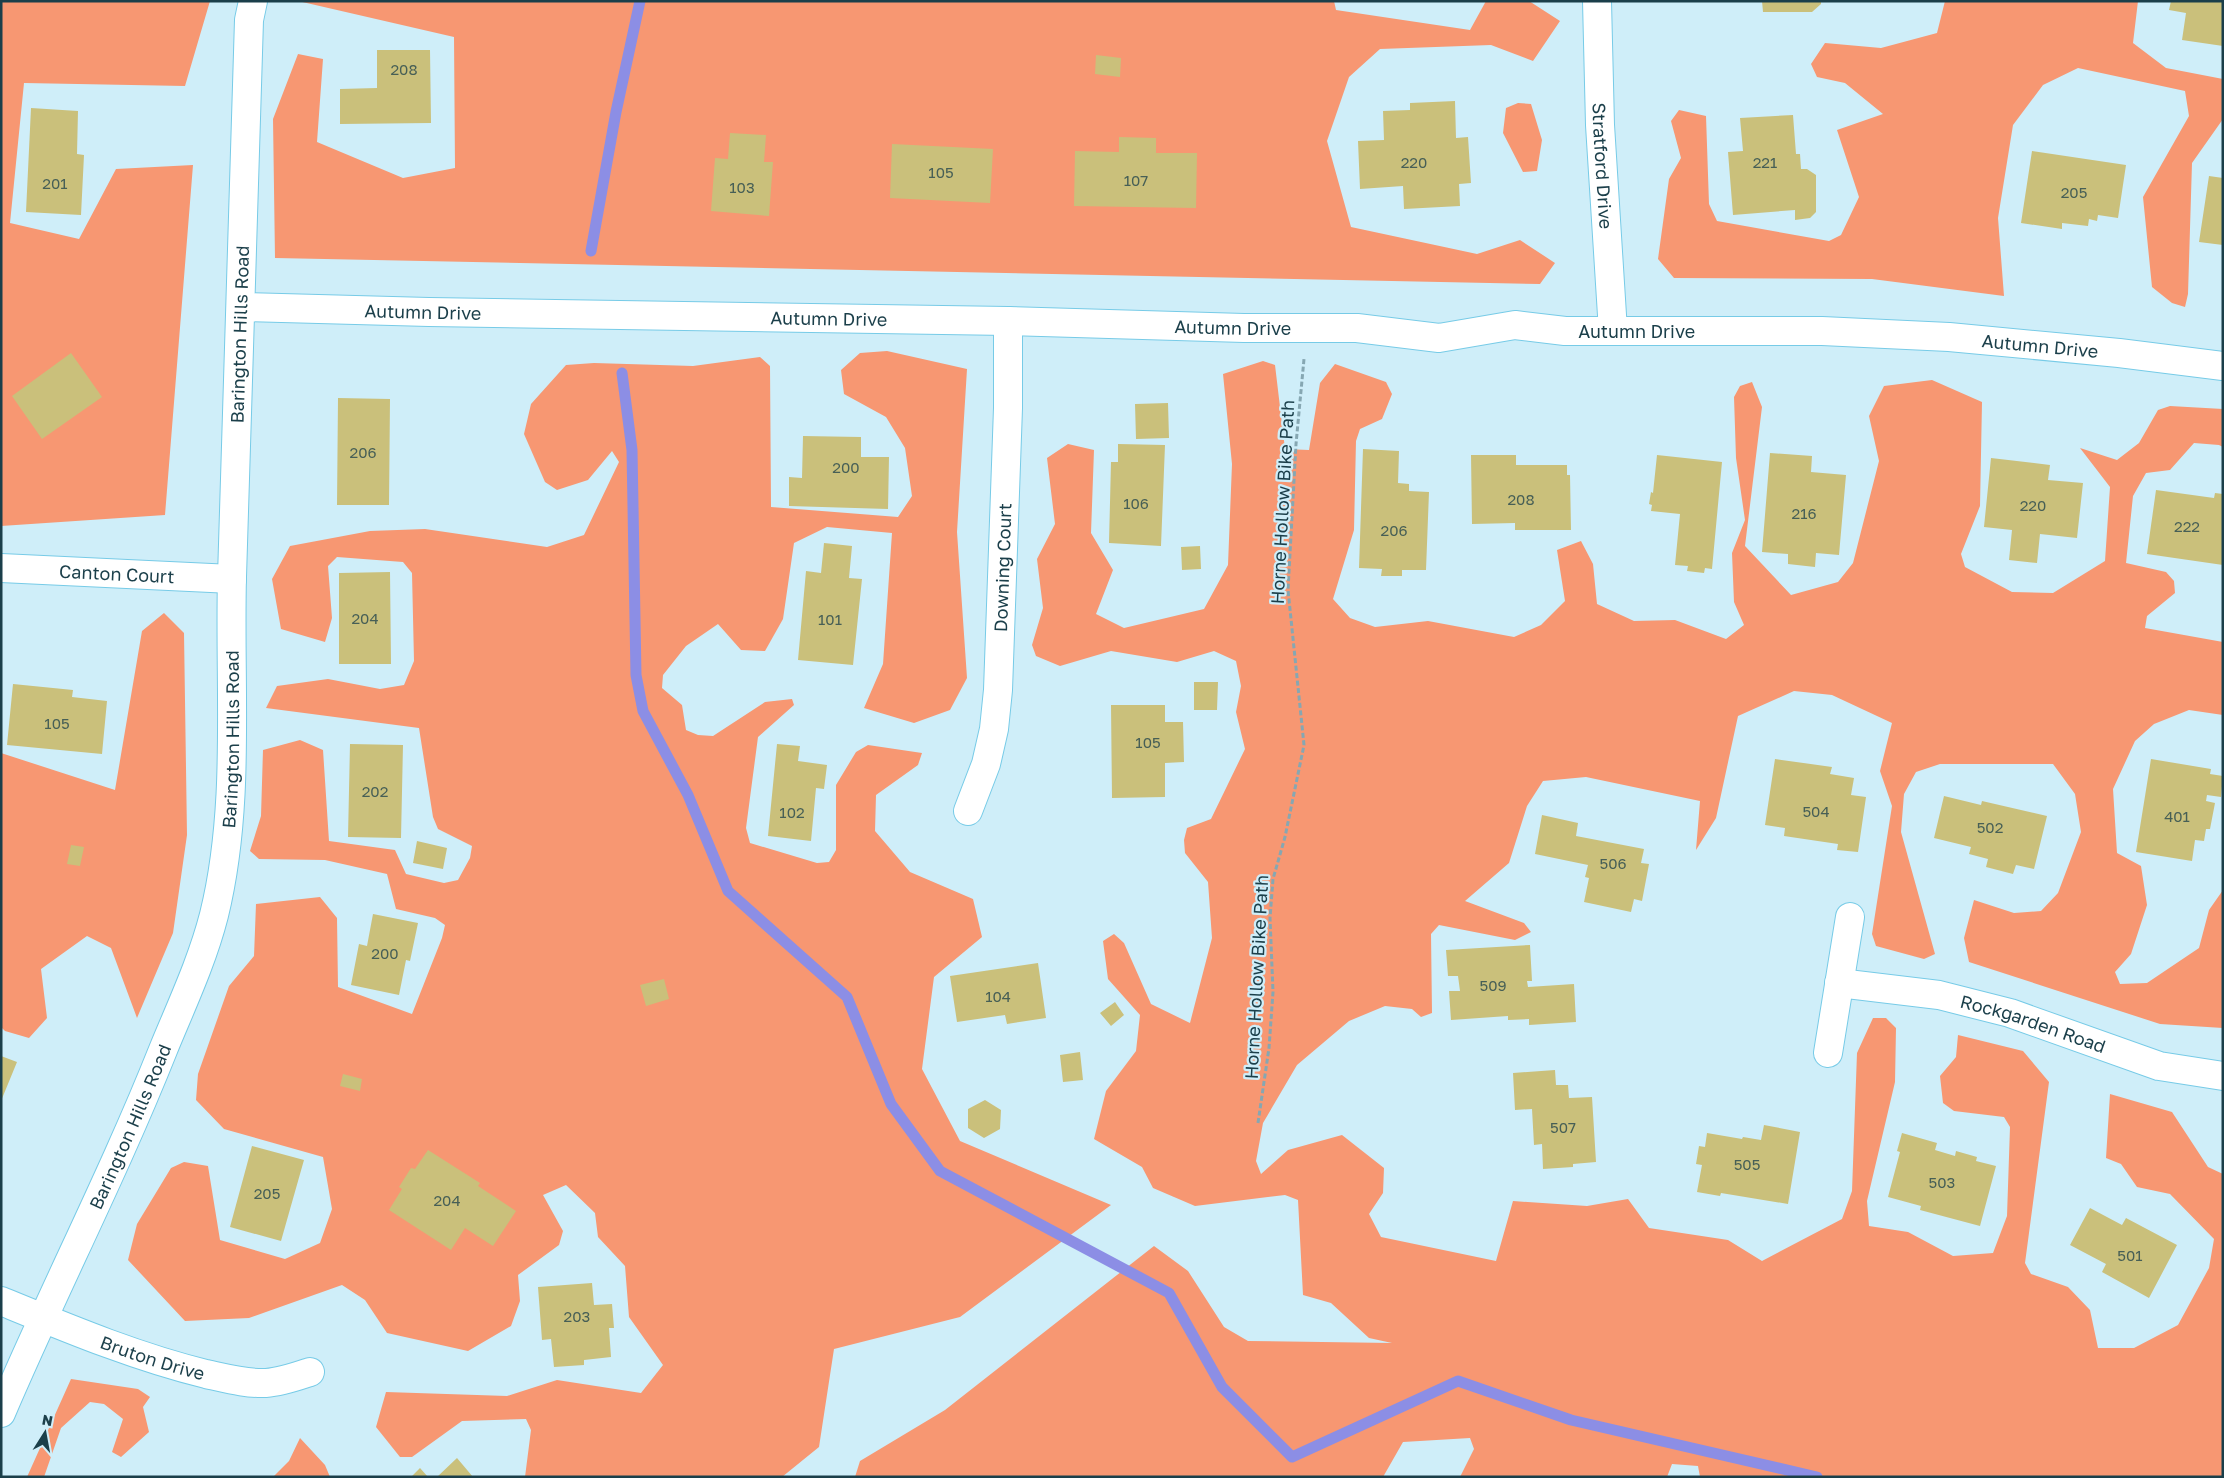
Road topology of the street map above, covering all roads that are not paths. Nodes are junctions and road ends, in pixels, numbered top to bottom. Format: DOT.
graph roads {
  1 [pos="1597,1"];
  2 [pos="251,11"];
  3 [pos="241,307"];
  4 [pos="1008,321"];
  5 [pos="1613,331"];
  6 [pos="2223,366"];
  7 [pos="1,568"];
  8 [pos="232,579"];
  9 [pos="968,811"];
  10 [pos="1850,917"];
  11 [pos="1839,983"];
  12 [pos="1828,1052"];
  13 [pos="2223,1076"];
  14 [pos="1,1301"];
  15 [pos="42,1318"];
  16 [pos="310,1372"];
  17 [pos="1,1413"];
  1 -- 5 [label="street, Stratford Drive"];
  2 -- 3 [label="street, Barington Hills Road"];
  3 -- 4 [label="street, Autumn Drive"];
  3 -- 8 [label="street, Barington Hills Road"];
  4 -- 5 [label="street, Autumn Drive"];
  4 -- 9 [label="street, Downing Court"];
  5 -- 6 [label="street, Autumn Drive"];
  7 -- 8 [label="street, Canton Court"];
  8 -- 15 [label="street, Barington Hills Road"];
  10 -- 11 [label="street"];
  11 -- 12 [label="street"];
  11 -- 13 [label="street, Rockgarden Road"];
  14 -- 15 [label="street, Bruton Drive"];
  15 -- 16 [label="street, Bruton Drive"];
  15 -- 17 [label="street, Barington Hills Road"];
}
